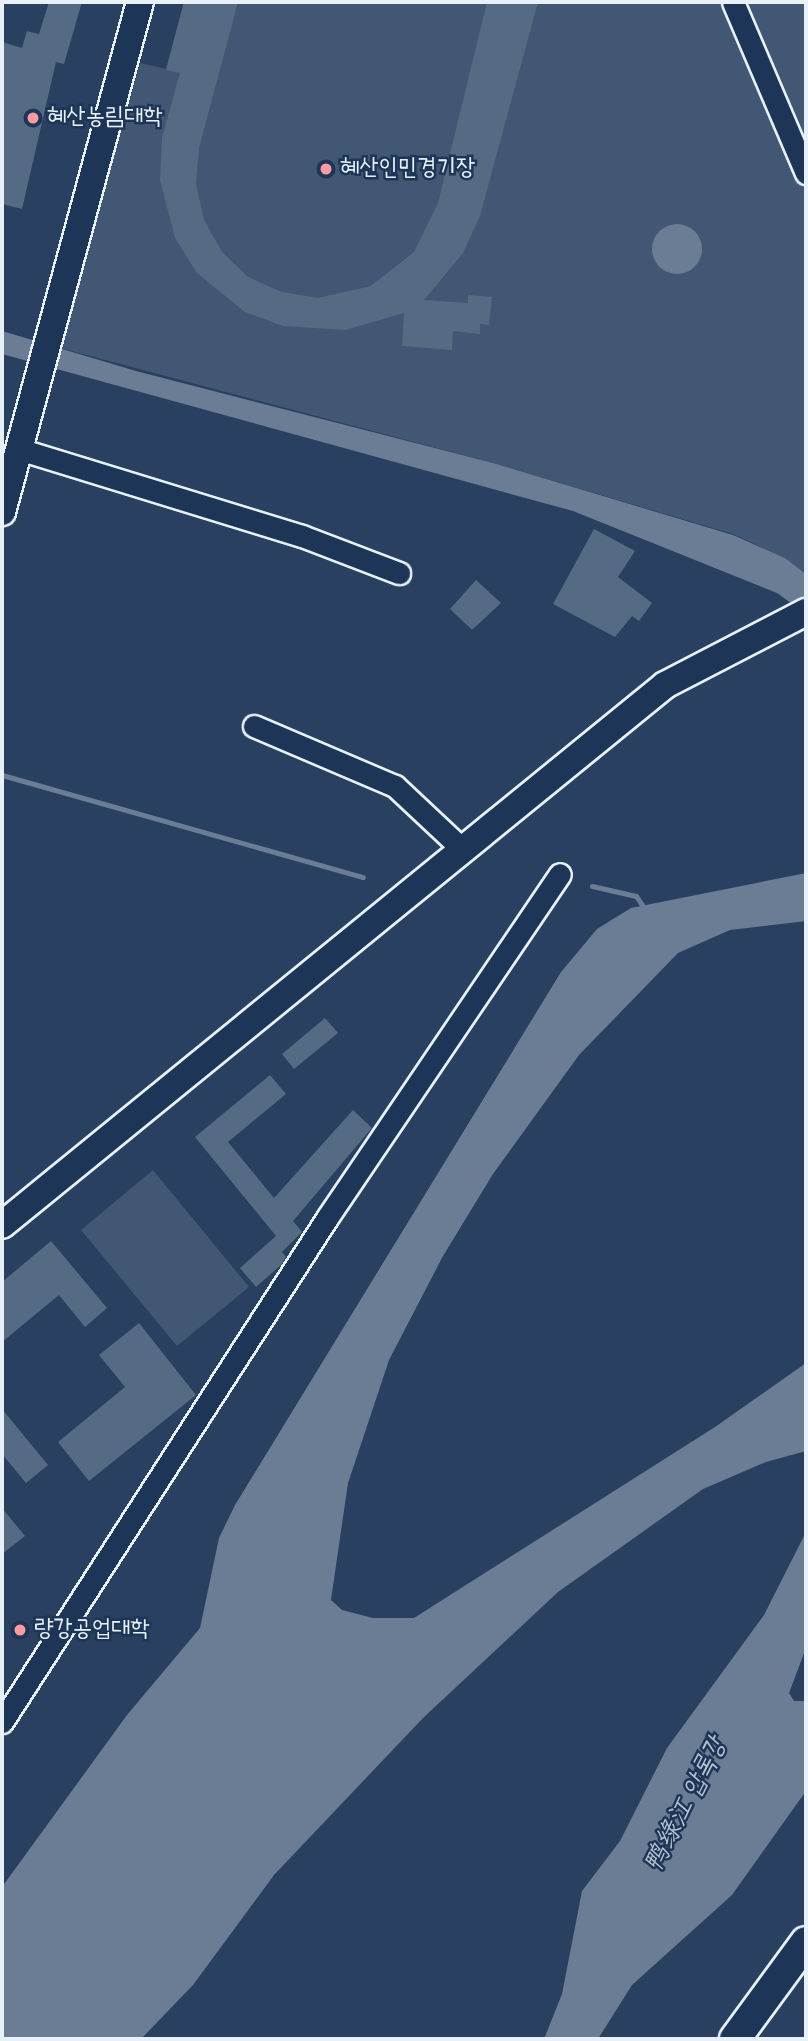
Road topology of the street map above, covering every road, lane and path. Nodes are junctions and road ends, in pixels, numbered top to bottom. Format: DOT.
graph roads {
  1 [pos="140,2"];
  2 [pos="733,2"];
  3 [pos="806,173"];
  4 [pos="19,449"];
  5 [pos="2,512"];
  6 [pos="399,573"];
  7 [pos="802,615"];
  8 [pos="254,726"];
  9 [pos="462,849"];
  10 [pos="560,874"];
  11 [pos="2,1225"];
  12 [pos="2,1722"];
  13 [pos="806,1941"];
  14 [pos="735,2039"];
  1 -- 4 [label="main road"];
  2 -- 3 [label="street"];
  4 -- 5 [label="main road"];
  4 -- 6 [label="street"];
  7 -- 9 [label="main road"];
  8 -- 9 [label="street"];
  9 -- 11 [label="main road"];
  10 -- 12 [label="street"];
  13 -- 14 [label="highway"];
}
